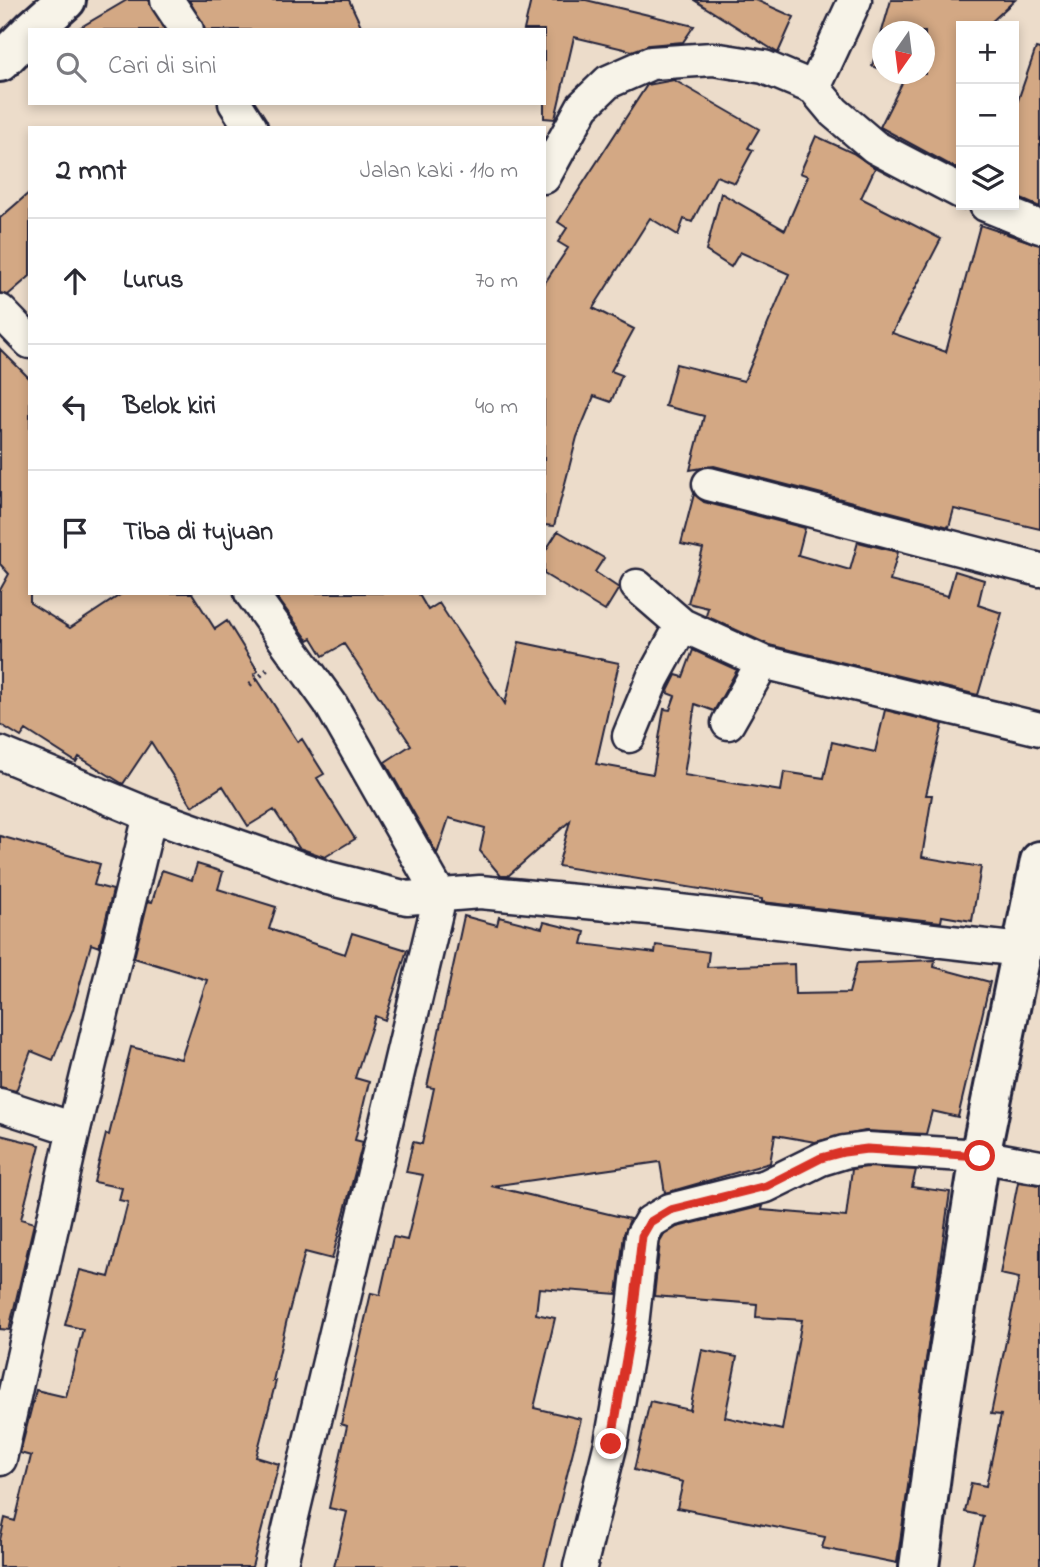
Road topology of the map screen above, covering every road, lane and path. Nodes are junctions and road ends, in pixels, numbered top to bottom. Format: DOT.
graph roads {
  1 [pos="66,0"];
  2 [pos="167,0"];
  3 [pos="855,0"];
  4 [pos="34,28"];
  5 [pos="186,28"];
  6 [pos="28,34"];
  7 [pos="0,62"];
  8 [pos="814,88"];
  9 [pos="236,105"];
  10 [pos="250,126"];
  11 [pos="546,173"];
  12 [pos="956,189"];
  13 [pos="998,210"];
  14 [pos="1040,227"];
  15 [pos="0,311"];
  16 [pos="28,340"];
  17 [pos="709,484"];
  18 [pos="1040,570"];
  19 [pos="637,586"];
  20 [pos="252,595"];
  21 [pos="682,625"];
  22 [pos="764,662"];
  23 [pos="729,723"];
  24 [pos="1040,729"];
  25 [pos="629,736"];
  26 [pos="0,753"];
  27 [pos="150,815"];
  28 [pos="1038,881"];
  29 [pos="440,896"];
  30 [pos="1021,950"];
  31 [pos="0,1105"];
  32 [pos="74,1129"];
  33 [pos="980,1156"];
  34 [pos="1040,1167"];
  35 [pos="6,1413"];
  36 [pos="0,1460"];
  37 [pos="280,1567"];
  38 [pos="580,1567"];
  39 [pos="919,1567"];
  1 -- 4 [label="street"];
  2 -- 5 [label="street"];
  3 -- 8 [label="street"];
  6 -- 7 [label="street"];
  8 -- 11 [label="street"];
  8 -- 12 [label="street"];
  9 -- 10 [label="street"];
  13 -- 14 [label="street"];
  15 -- 16 [label="street"];
  17 -- 18 [label="street"];
  19 -- 21 [label="street"];
  20 -- 29 [label="street"];
  21 -- 22 [label="street"];
  21 -- 25 [label="street"];
  22 -- 23 [label="street"];
  22 -- 24 [label="street"];
  26 -- 27 [label="street"];
  27 -- 29 [label="street"];
  27 -- 32 [label="street"];
  28 -- 30 [label="street"];
  29 -- 30 [label="street"];
  29 -- 37 [label="street"];
  30 -- 33 [label="street"];
  31 -- 32 [label="street"];
  32 -- 35 [label="street"];
  33 -- 34 [label="street"];
  33 -- 38 [label="street"];
  33 -- 39 [label="street"];
  35 -- 36 [label="street"];
}
